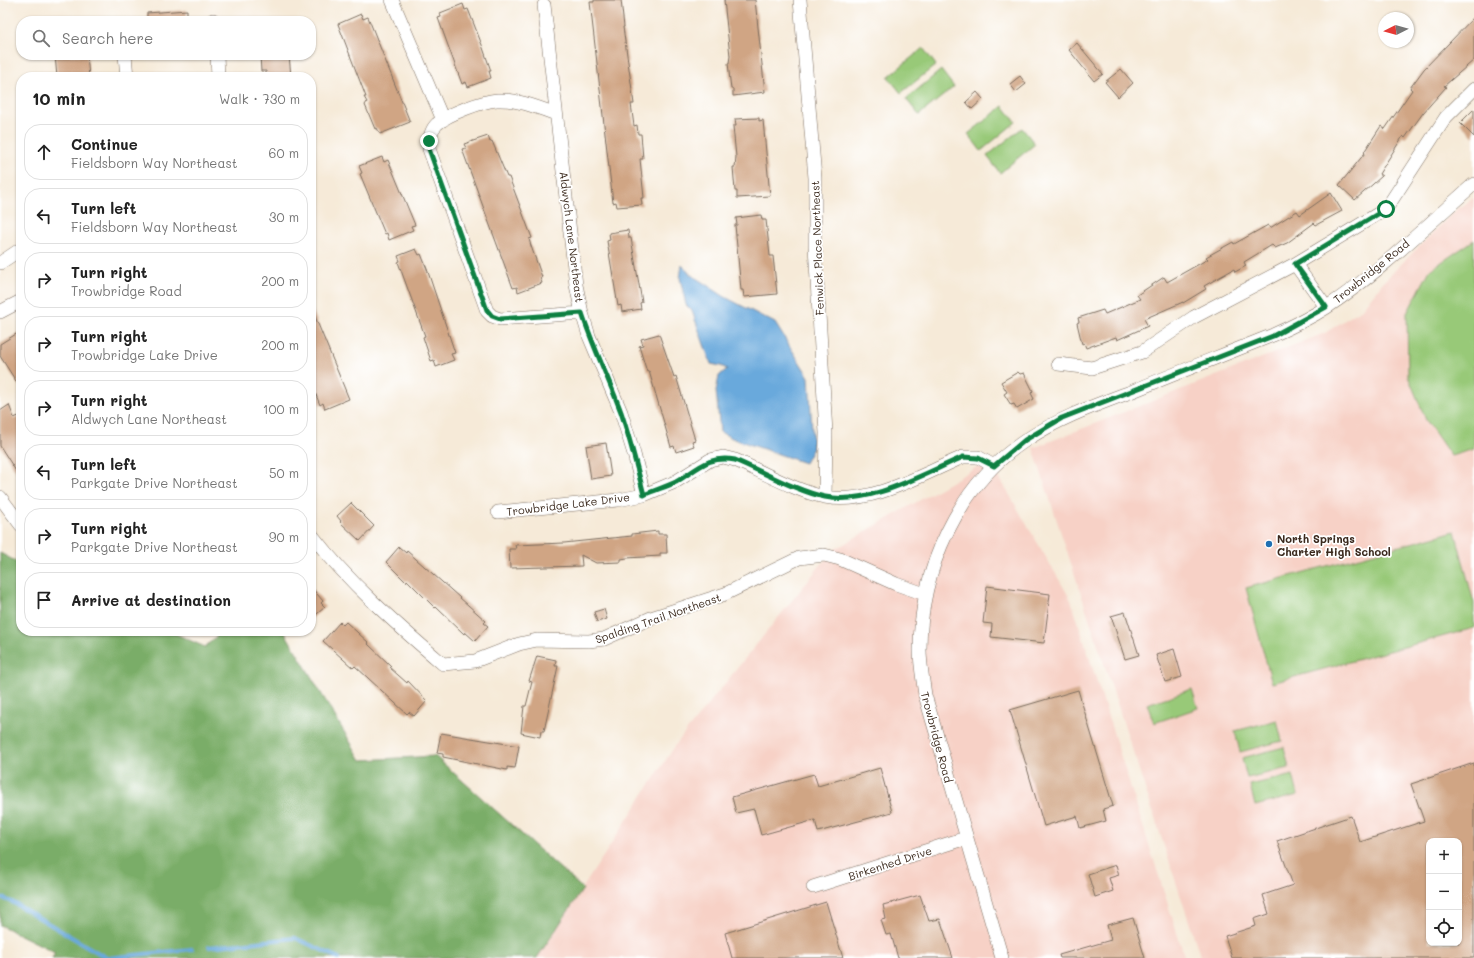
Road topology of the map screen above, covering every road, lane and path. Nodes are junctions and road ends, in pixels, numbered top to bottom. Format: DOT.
graph roads {
  1 [pos="392,0"];
  2 [pos="800,0"];
  3 [pos="544,5"];
  4 [pos="125,60"];
  5 [pos="217,60"];
  6 [pos="127,72"];
  7 [pos="218,72"];
  8 [pos="1474,89"];
  9 [pos="556,114"];
  10 [pos="443,120"];
  11 [pos="1474,184"];
  12 [pos="16,252"];
  13 [pos="0,263"];
  14 [pos="1295,264"];
  15 [pos="16,304"];
  16 [pos="1326,307"];
  17 [pos="0,312"];
  18 [pos="582,313"];
  19 [pos="1058,364"];
  20 [pos="994,466"];
  21 [pos="644,495"];
  22 [pos="0,496"];
  23 [pos="825,497"];
  24 [pos="498,512"];
  25 [pos="16,518"];
  26 [pos="316,540"];
  27 [pos="925,594"];
  28 [pos="966,838"];
  29 [pos="813,887"];
  30 [pos="1002,958"];
  1 -- 10 [label="street"];
  2 -- 23 [label="street, Fenwick Place Northeast"];
  3 -- 9 [label="street, Aldwych Lane Northeast"];
  4 -- 6 [label="street"];
  5 -- 7 [label="street"];
  8 -- 14 [label="street"];
  9 -- 10 [label="street"];
  9 -- 18 [label="street, Aldwych Lane Northeast"];
  10 -- 18 [label="street"];
  11 -- 16 [label="street, Trowbridge Road"];
  12 -- 13 [label="street"];
  14 -- 16 [label="street"];
  14 -- 19 [label="street"];
  15 -- 17 [label="street"];
  16 -- 20 [label="street, Trowbridge Road"];
  18 -- 21 [label="street, Aldwych Lane Northeast"];
  20 -- 23 [label="street, Trowbridge Lake Drive"];
  20 -- 27 [label="street, Trowbridge Road"];
  21 -- 23 [label="street, Trowbridge Lake Drive"];
  21 -- 24 [label="street, Trowbridge Lake Drive"];
  22 -- 25 [label="street"];
  26 -- 27 [label="street, Spalding Trail Northeast"];
  27 -- 28 [label="street, Trowbridge Road"];
  28 -- 29 [label="street, Birkenhed Drive"];
  28 -- 30 [label="street, Trowbridge Road"];
}
